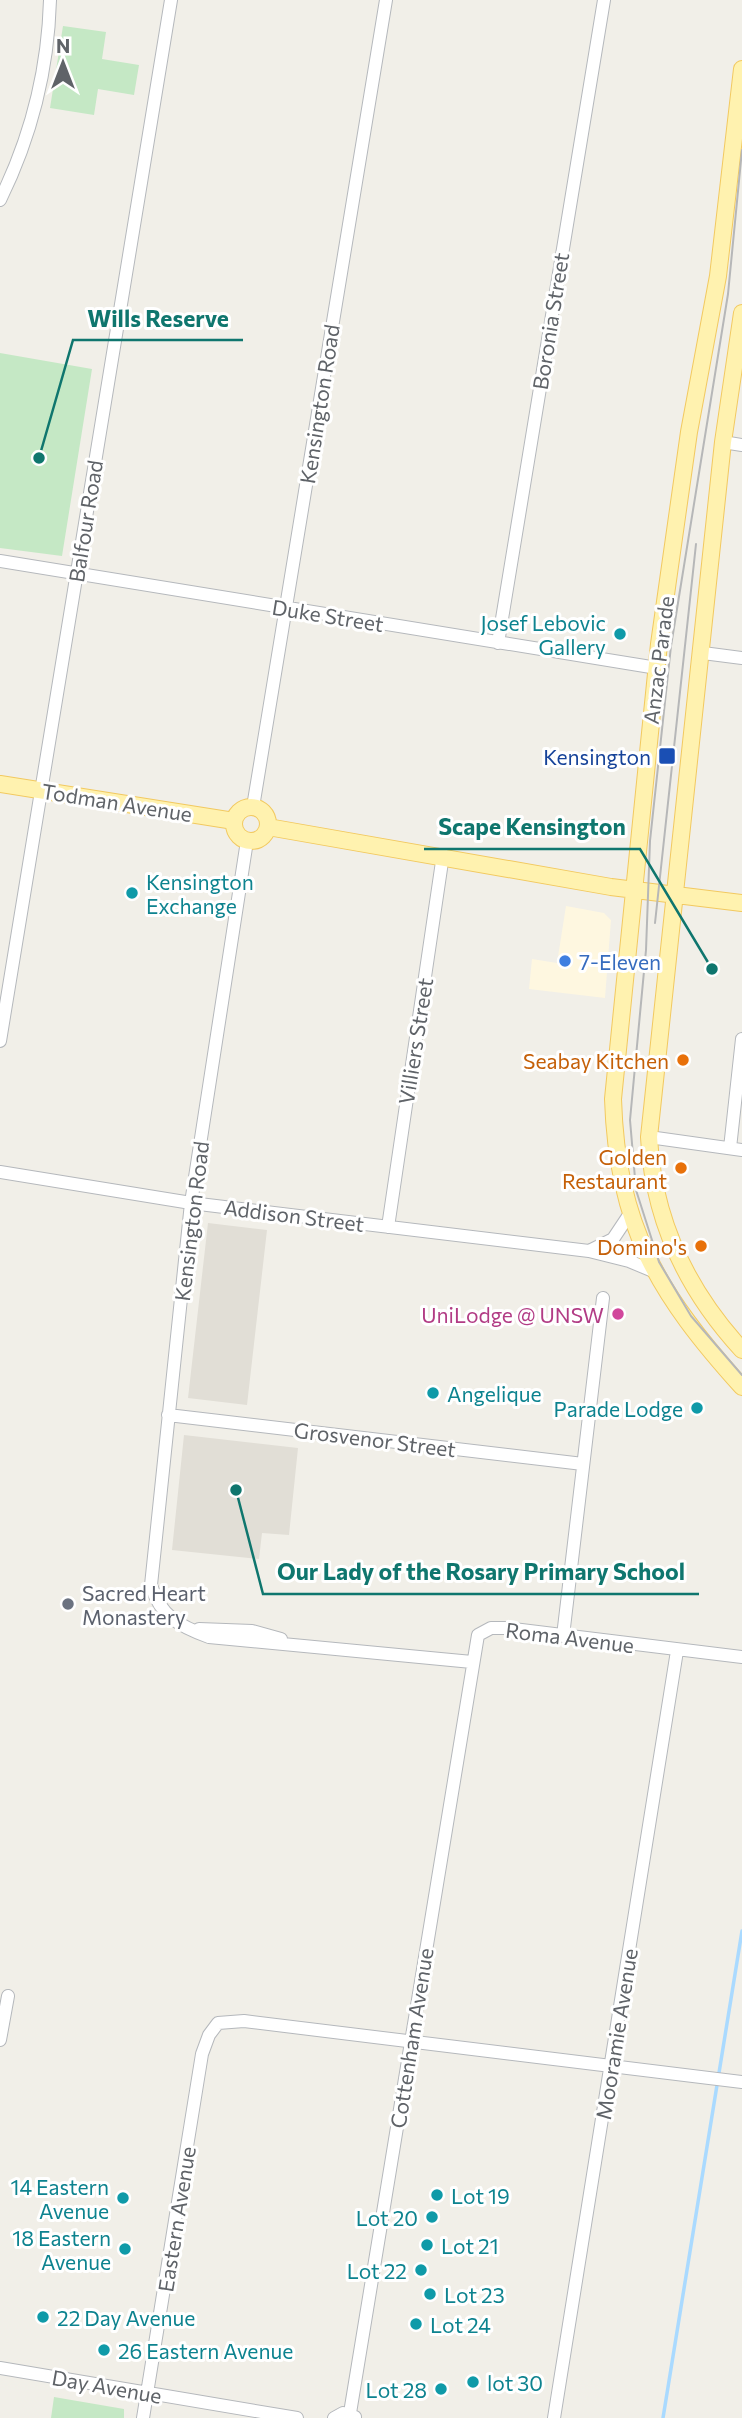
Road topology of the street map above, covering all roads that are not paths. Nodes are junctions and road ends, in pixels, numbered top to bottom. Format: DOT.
graph roads {
  1 [pos="50,0"];
  2 [pos="171,0"];
  3 [pos="386,0"];
  4 [pos="604,0"];
  5 [pos="742,69"];
  6 [pos="0,200"];
  7 [pos="742,313"];
  8 [pos="723,442"];
  9 [pos="742,445"];
  10 [pos="0,561"];
  11 [pos="76,573"];
  12 [pos="286,608"];
  13 [pos="498,643"];
  14 [pos="702,653"];
  15 [pos="742,658"];
  16 [pos="657,668"];
  17 [pos="0,784"];
  18 [pos="41,790"];
  19 [pos="253,807"];
  20 [pos="234,821"];
  21 [pos="268,827"];
  22 [pos="247,841"];
  23 [pos="443,856"];
  24 [pos="633,890"];
  25 [pos="675,895"];
  26 [pos="742,902"];
  27 [pos="5,988"];
  28 [pos="742,1040"];
  29 [pos="0,1041"];
  30 [pos="649,1137"];
  31 [pos="736,1149"];
  32 [pos="0,1172"];
  33 [pos="191,1203"];
  34 [pos="631,1212"];
  35 [pos="388,1227"];
  36 [pos="589,1251"];
  37 [pos="653,1271"];
  38 [pos="603,1298"];
  39 [pos="742,1350"];
  40 [pos="742,1387"];
  41 [pos="168,1416"];
  42 [pos="583,1464"];
  43 [pos="563,1636"];
  44 [pos="677,1651"];
  45 [pos="742,1657"];
  46 [pos="472,1662"];
  47 [pos="8,1996"];
  48 [pos="0,2040"];
  49 [pos="410,2041"];
  50 [pos="611,2067"];
  51 [pos="742,2082"];
  52 [pos="0,2368"];
  53 [pos="148,2393"];
  54 [pos="353,2416"];
  55 [pos="143,2418"];
  56 [pos="298,2418"];
  57 [pos="334,2418"];
  58 [pos="554,2418"];
  1 -- 6 [label="street"];
  2 -- 11 [label="street, Balfour Road"];
  3 -- 12 [label="street, Kensington Road"];
  4 -- 13 [label="street, Boronia Street"];
  5 -- 16 [label="main road, Anzac Parade"];
  7 -- 8 [label="main road, Anzac Parade"];
  8 -- 9 [label="street"];
  8 -- 14 [label="main road, Anzac Parade"];
  10 -- 11 [label="street, Duke Street"];
  11 -- 12 [label="street, Duke Street"];
  11 -- 18 [label="street, Balfour Road"];
  12 -- 13 [label="street, Duke Street"];
  12 -- 19 [label="street, Kensington Road"];
  13 -- 16 [label="street, Duke Street"];
  14 -- 15 [label="street"];
  14 -- 25 [label="main road, Anzac Parade"];
  16 -- 24 [label="main road, Anzac Parade"];
  17 -- 18 [label="main road, Todman Avenue"];
  18 -- 20 [label="main road, Todman Avenue"];
  18 -- 27 [label="street, Balfour Road"];
  19 -- 20 [label="main road"];
  19 -- 21 [label="main road"];
  20 -- 22 [label="main road"];
  21 -- 22 [label="main road"];
  21 -- 23 [label="main road"];
  22 -- 33 [label="street, Kensington Road"];
  23 -- 24 [label="main road"];
  23 -- 35 [label="street, Villiers Street"];
  24 -- 25 [label="main road"];
  24 -- 34 [label="main road, Anzac Parade"];
  25 -- 26 [label="main road"];
  25 -- 30 [label="main road, Anzac Parade"];
  27 -- 29 [label="street, Balfour Road"];
  28 -- 31 [label="street"];
  30 -- 31 [label="street"];
  30 -- 39 [label="main road, Anzac Parade"];
  32 -- 33 [label="street, Addison Street"];
  33 -- 35 [label="street, Addison Street"];
  33 -- 41 [label="street, Kensington Road"];
  34 -- 36 [label="street"];
  34 -- 37 [label="main road, Anzac Parade"];
  35 -- 36 [label="street, Addison Street"];
  36 -- 37 [label="street, Addison Street"];
  37 -- 40 [label="main road, Anzac Parade"];
  38 -- 42 [label="street"];
  41 -- 42 [label="street, Grosvenor Street"];
  41 -- 46 [label="street, Kensington Road"];
  42 -- 43 [label="street"];
  43 -- 44 [label="street, Roma Avenue"];
  43 -- 46 [label="street, Roma Avenue"];
  44 -- 45 [label="street, Roma Avenue"];
  44 -- 50 [label="street, Mooramie Avenue"];
  46 -- 49 [label="street, Cottenham Avenue"];
  47 -- 48 [label="street"];
  49 -- 50 [label="street"];
  49 -- 53 [label="street, Eastern Avenue"];
  49 -- 54 [label="street, Cottenham Avenue"];
  50 -- 51 [label="street"];
  50 -- 58 [label="street, Mooramie Avenue"];
  52 -- 53 [label="street, Day Avenue"];
  53 -- 55 [label="street, Eastern Avenue"];
  53 -- 56 [label="street, Day Avenue"];
  54 -- 57 [label="street"];
}
